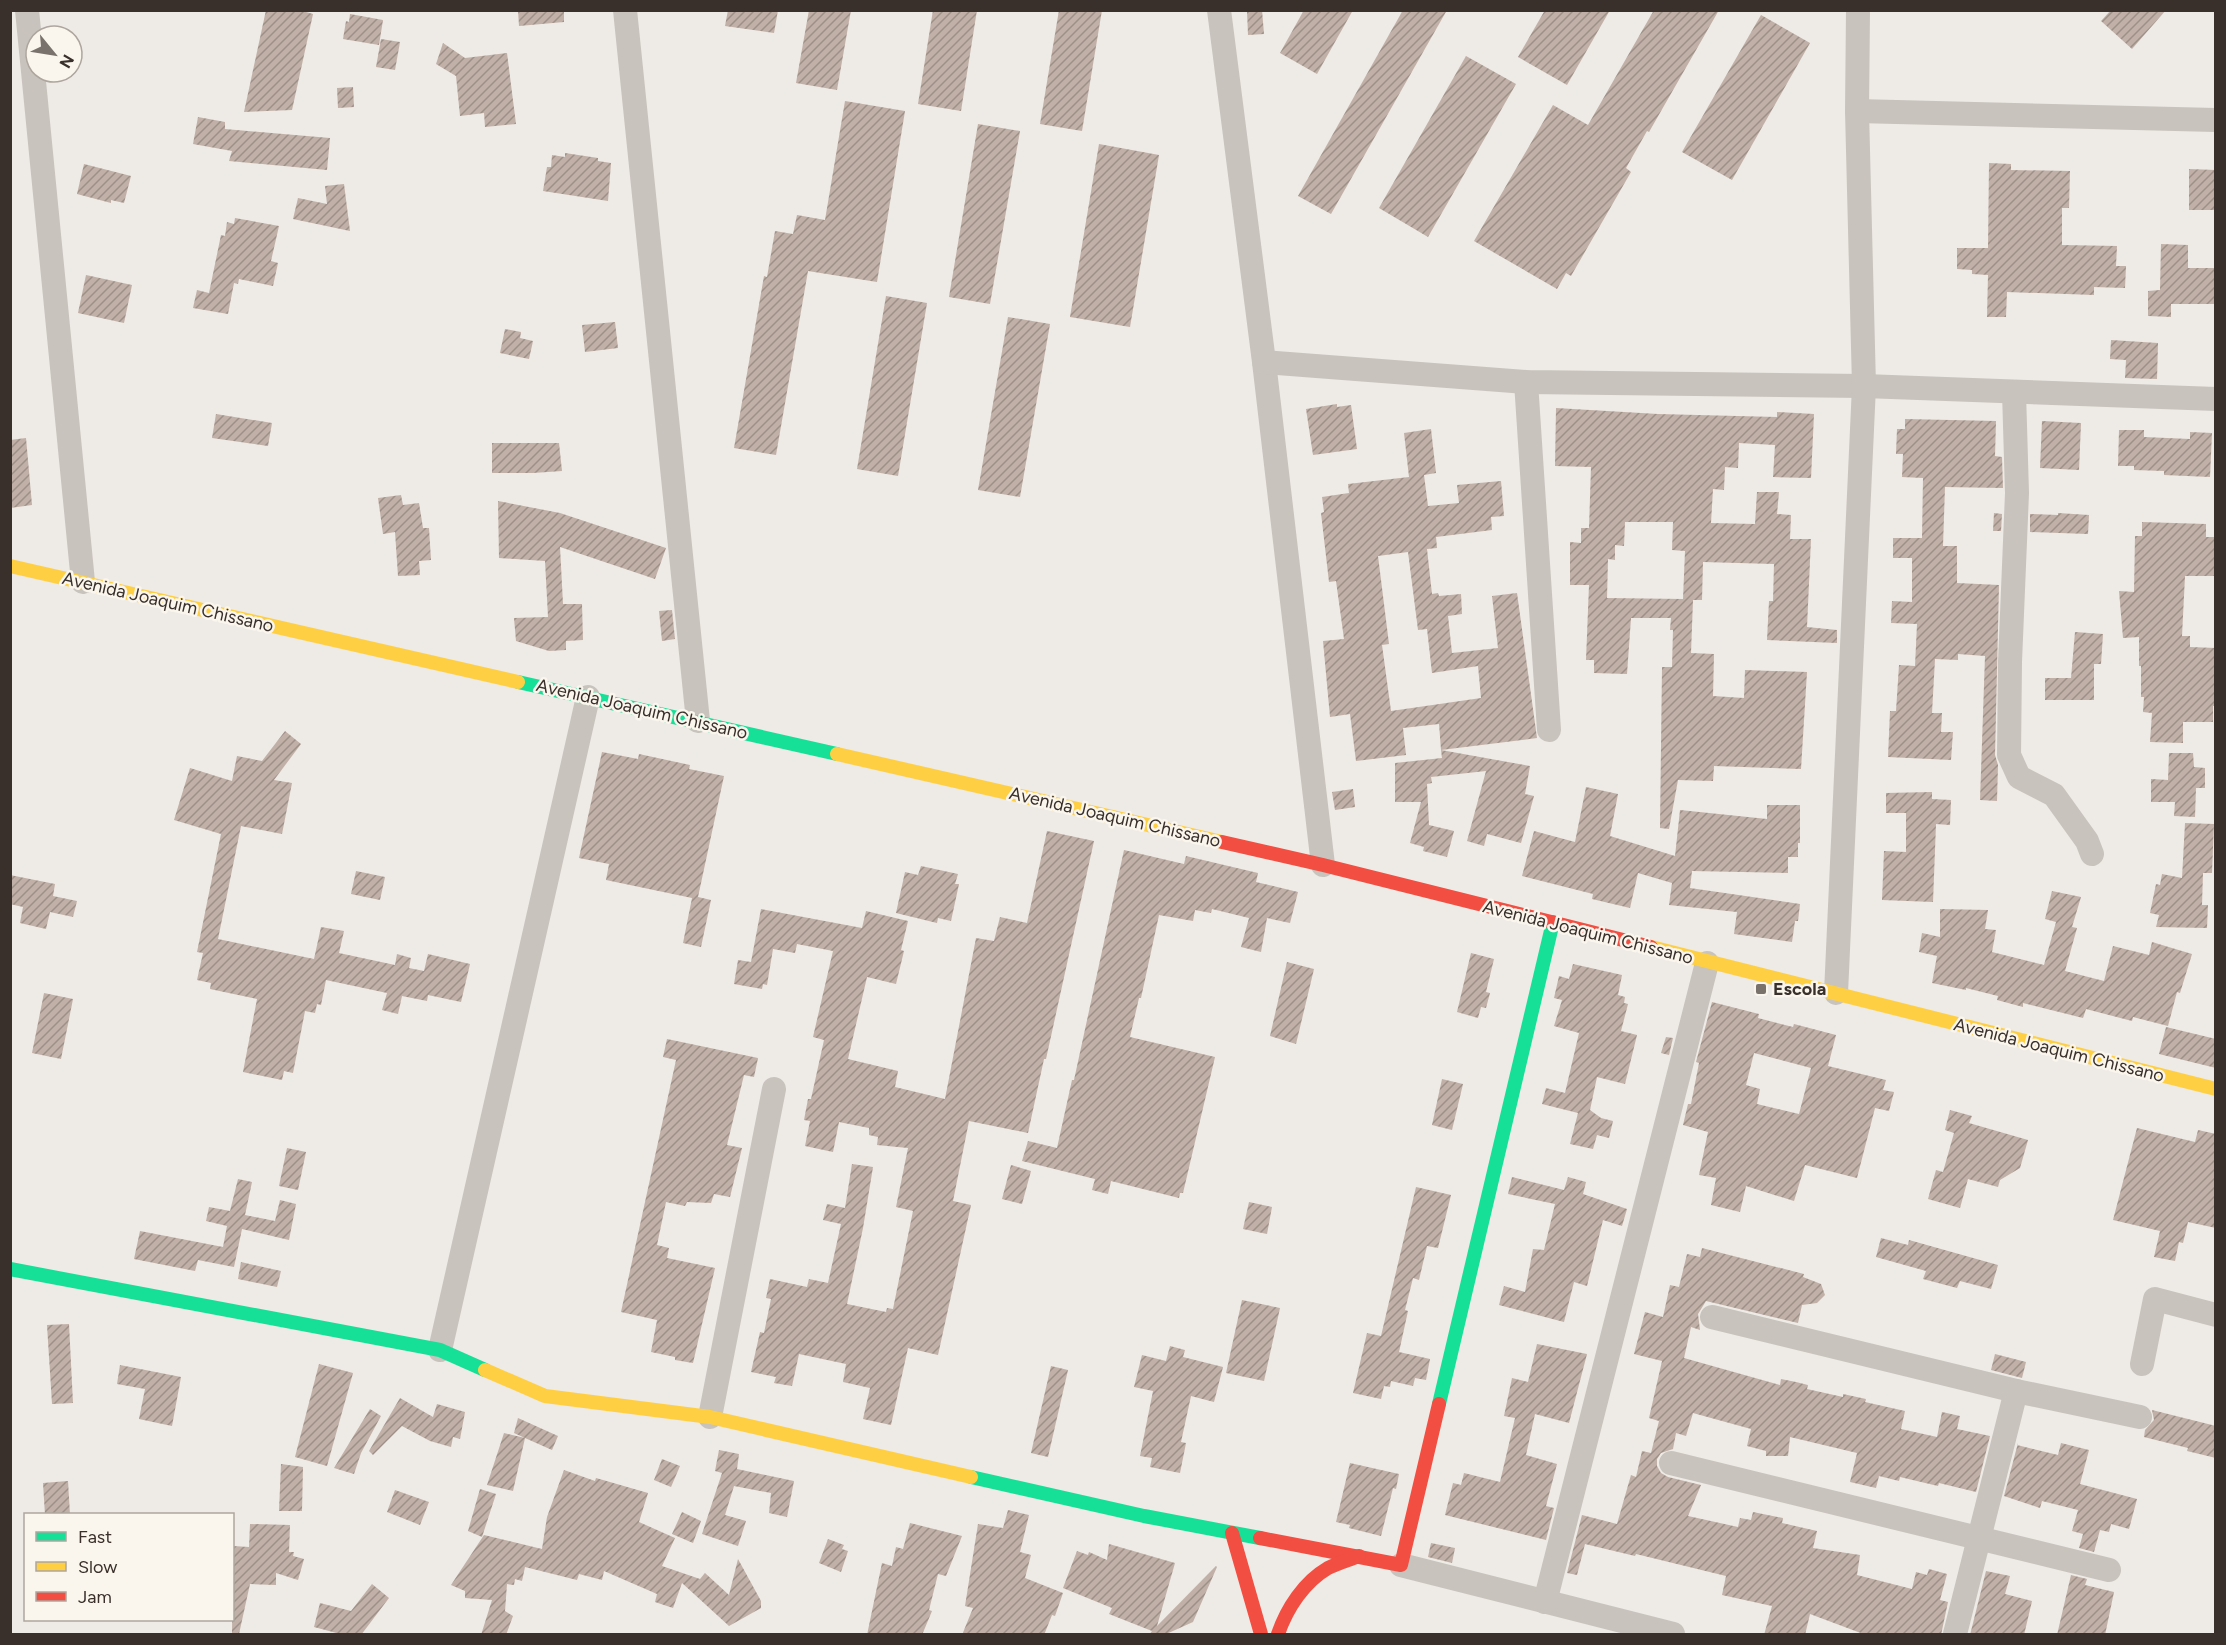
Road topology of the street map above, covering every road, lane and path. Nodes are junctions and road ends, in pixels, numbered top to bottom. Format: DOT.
graph roads {
  1 [pos="27,10"];
  2 [pos="625,10"];
  3 [pos="1219,10"];
  4 [pos="1858,10"];
  5 [pos="1857,111"];
  6 [pos="2216,120"];
  7 [pos="1264,362"];
  8 [pos="1526,382"];
  9 [pos="1864,386"];
  10 [pos="2014,392"];
  11 [pos="2216,399"];
  12 [pos="10,566"];
  13 [pos="83,582"];
  14 [pos="588,697"];
  15 [pos="698,721"];
  16 [pos="1549,730"];
  17 [pos="2092,854"];
  18 [pos="1323,865"];
  19 [pos="1553,922"];
  20 [pos="1707,963"];
  21 [pos="1836,993"];
  22 [pos="774,1089"];
  23 [pos="2216,1089"];
  24 [pos="10,1269"];
  25 [pos="2216,1315"];
  26 [pos="1712,1317"];
  27 [pos="440,1350"];
  28 [pos="2142,1364"];
  29 [pos="2016,1391"];
  30 [pos="710,1417"];
  31 [pos="2140,1417"];
  32 [pos="1671,1463"];
  33 [pos="1232,1533"];
  34 [pos="1978,1539"];
  35 [pos="1359,1556"];
  36 [pos="1401,1565"];
  37 [pos="2109,1570"];
  38 [pos="1545,1602"];
  39 [pos="1262,1635"];
  40 [pos="1278,1635"];
  41 [pos="1673,1635"];
  42 [pos="1955,1635"];
  1 -- 13 [label="street"];
  2 -- 15 [label="street"];
  3 -- 7 [label="street"];
  4 -- 5 [label="street"];
  5 -- 6 [label="street"];
  5 -- 9 [label="street"];
  7 -- 8 [label="street"];
  7 -- 18 [label="street"];
  8 -- 9 [label="street"];
  8 -- 16 [label="street"];
  9 -- 10 [label="street"];
  9 -- 21 [label="street"];
  10 -- 11 [label="street"];
  10 -- 17 [label="street"];
  12 -- 13 [label="street, Avenida Joaquim Chissano"];
  13 -- 14 [label="street, Avenida Joaquim Chissano"];
  14 -- 15 [label="street, Avenida Joaquim Chissano"];
  14 -- 27 [label="street"];
  15 -- 18 [label="street, Avenida Joaquim Chissano"];
  18 -- 19 [label="street, Avenida Joaquim Chissano"];
  19 -- 20 [label="street, Avenida Joaquim Chissano"];
  19 -- 36 [label="street"];
  20 -- 21 [label="street, Avenida Joaquim Chissano"];
  20 -- 38 [label="street"];
  21 -- 23 [label="street, Avenida Joaquim Chissano"];
  22 -- 30 [label="street"];
  24 -- 27 [label="street"];
  25 -- 28 [label="street"];
  26 -- 29 [label="street"];
  27 -- 30 [label="street"];
  29 -- 31 [label="street"];
  29 -- 34 [label="street"];
  30 -- 33 [label="street"];
  32 -- 34 [label="street"];
  33 -- 35 [label="street"];
  33 -- 39 [label="street"];
  34 -- 37 [label="street"];
  34 -- 42 [label="street"];
  35 -- 36 [label="street"];
  35 -- 40 [label="street"];
  36 -- 38 [label="street"];
  38 -- 41 [label="street"];
}
